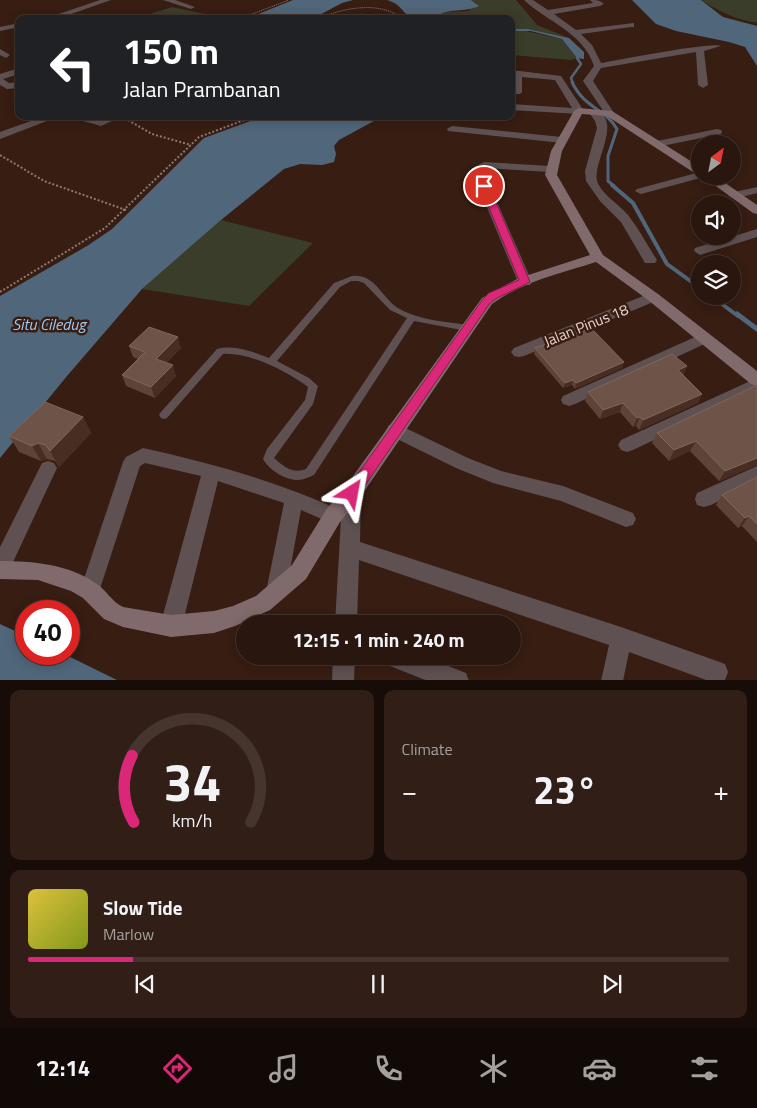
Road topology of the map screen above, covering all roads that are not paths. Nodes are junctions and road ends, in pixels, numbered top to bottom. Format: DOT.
graph roads {
  1 [pos="107,0"];
  2 [pos="167,0"];
  3 [pos="528,0"];
  4 [pos="594,0"];
  5 [pos="191,7"];
  6 [pos="545,13"];
  7 [pos="69,15"];
  8 [pos="15,26"];
  9 [pos="631,26"];
  10 [pos="0,28"];
  11 [pos="574,33"];
  12 [pos="717,46"];
  13 [pos="700,48"];
  14 [pos="598,66"];
  15 [pos="15,71"];
  16 [pos="1,73"];
  17 [pos="515,73"];
  18 [pos="0,81"];
  19 [pos="15,85"];
  20 [pos="703,85"];
  21 [pos="517,92"];
  22 [pos="515,107"];
  23 [pos="579,111"];
  24 [pos="602,114"];
  25 [pos="44,120"];
  26 [pos="86,120"];
  27 [pos="106,120"];
  28 [pos="452,129"];
  29 [pos="717,132"];
  30 [pos="0,136"];
  31 [pos="562,140"];
  32 [pos="657,144"];
  33 [pos="691,167"];
  34 [pos="550,169"];
  35 [pos="691,176"];
  36 [pos="720,185"];
  37 [pos="757,190"];
  38 [pos="641,191"];
  39 [pos="734,195"];
  40 [pos="741,200"];
  41 [pos="757,210"];
  42 [pos="757,233"];
  43 [pos="700,251"];
  44 [pos="598,257"];
  45 [pos="650,260"];
  46 [pos="525,282"];
  47 [pos="653,297"];
  48 [pos="412,317"];
  49 [pos="467,328"];
  50 [pos="704,338"];
  51 [pos="519,352"];
  52 [pos="271,362"];
  53 [pos="757,380"];
  54 [pos="757,384"];
  55 [pos="569,400"];
  56 [pos="164,416"];
  57 [pos="395,430"];
  58 [pos="627,445"];
  59 [pos="48,468"];
  60 [pos="211,471"];
  61 [pos="757,474"];
  62 [pos="352,493"];
  63 [pos="294,498"];
  64 [pos="704,499"];
  65 [pos="333,516"];
  66 [pos="626,518"];
  67 [pos="351,548"];
  68 [pos="0,569"];
  69 [pos="90,591"];
  70 [pos="276,592"];
  71 [pos="347,615"];
  72 [pos="171,626"];
  73 [pos="621,638"];
  74 [pos="344,665"];
  75 [pos="417,665"];
  76 [pos="717,672"];
  77 [pos="343,680"];
  78 [pos="458,680"];
  79 [pos="612,680"];
  1 -- 7 [label="street"];
  2 -- 5 [label="street"];
  3 -- 6 [label="street"];
  4 -- 6 [label="street"];
  6 -- 11 [label="street"];
  8 -- 10 [label="street"];
  9 -- 11 [label="street"];
  11 -- 14 [label="street"];
  12 -- 13 [label="street"];
  13 -- 14 [label="street"];
  13 -- 20 [label="street"];
  14 -- 24 [label="street"];
  15 -- 16 [label="street"];
  17 -- 21 [label="street"];
  17 -- 23 [label="street"];
  18 -- 19 [label="street"];
  22 -- 23 [label="street"];
  23 -- 24 [label="street"];
  23 -- 31 [label="street"];
  24 -- 32 [label="street"];
  24 -- 45 [label="street"];
  25 -- 30 [label="street"];
  26 -- 27 [label="street"];
  28 -- 31 [label="street"];
  29 -- 32 [label="street"];
  31 -- 34 [label="street"];
  32 -- 33 [label="street"];
  34 -- 44 [label="street"];
  34 -- 46 [label="street"];
  35 -- 38 [label="street"];
  36 -- 39 [label="street"];
  37 -- 39 [label="street"];
  40 -- 41 [label="street"];
  42 -- 43 [label="street"];
  44 -- 46 [label="street"];
  44 -- 47 [label="street"];
  46 -- 49 [label="street"];
  47 -- 50 [label="street"];
  47 -- 51 [label="street, Jalan Pinus 18"];
  48 -- 49 [label="lane"];
  48 -- 52 [label="lane"];
  48 -- 52 [label="lane"];
  49 -- 57 [label="street"];
  50 -- 53 [label="street"];
  50 -- 55 [label="street"];
  52 -- 56 [label="lane"];
  54 -- 58 [label="street"];
  57 -- 62 [label="street"];
  57 -- 66 [label="street"];
  59 -- 68 [label="street"];
  60 -- 63 [label="street"];
  60 -- 69 [label="street"];
  60 -- 72 [label="street"];
  61 -- 64 [label="street"];
  62 -- 65 [label="street"];
  62 -- 67 [label="street"];
  63 -- 65 [label="street"];
  63 -- 70 [label="street"];
  65 -- 70 [label="street"];
  67 -- 71 [label="street"];
  67 -- 73 [label="street"];
  68 -- 69 [label="street"];
  69 -- 72 [label="street"];
  70 -- 72 [label="street"];
  73 -- 76 [label="street"];
  73 -- 79 [label="street"];
  74 -- 77 [label="street"];
  75 -- 78 [label="street"];
}
